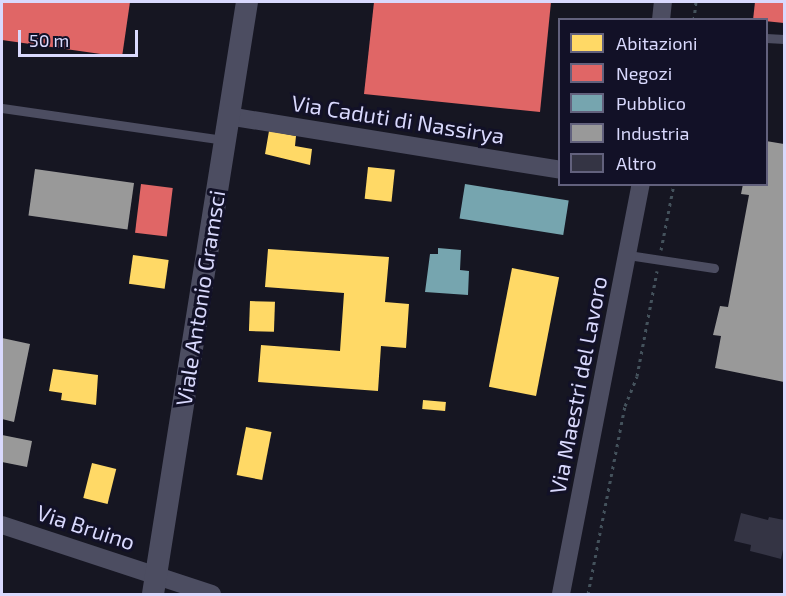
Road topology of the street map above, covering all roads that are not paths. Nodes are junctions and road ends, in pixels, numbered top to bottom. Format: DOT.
graph roads {
  1 [pos="247,2"];
  2 [pos="663,2"];
  3 [pos="661,18"];
  4 [pos="768,38"];
  5 [pos="784,39"];
  6 [pos="2,108"];
  7 [pos="228,116"];
  8 [pos="225,140"];
  9 [pos="558,170"];
  10 [pos="641,186"];
  11 [pos="628,255"];
  12 [pos="714,268"];
  13 [pos="2,525"];
  14 [pos="155,585"];
  15 [pos="212,594"];
  16 [pos="561,594"];
  1 -- 7 [label="street, Viale Antonio Gramsci"];
  2 -- 3 [label="street"];
  4 -- 5 [label="lane"];
  6 -- 8 [label="lane"];
  7 -- 8 [label="street, Viale Antonio Gramsci"];
  7 -- 9 [label="street, Via Caduti di Nassirya"];
  8 -- 14 [label="street, Viale Antonio Gramsci"];
  10 -- 11 [label="street, Via Maestri del Lavoro"];
  11 -- 12 [label="lane"];
  11 -- 16 [label="street, Via Maestri del Lavoro"];
  13 -- 14 [label="street, Via Bruino"];
  14 -- 15 [label="street, Via Bruino"];
}
